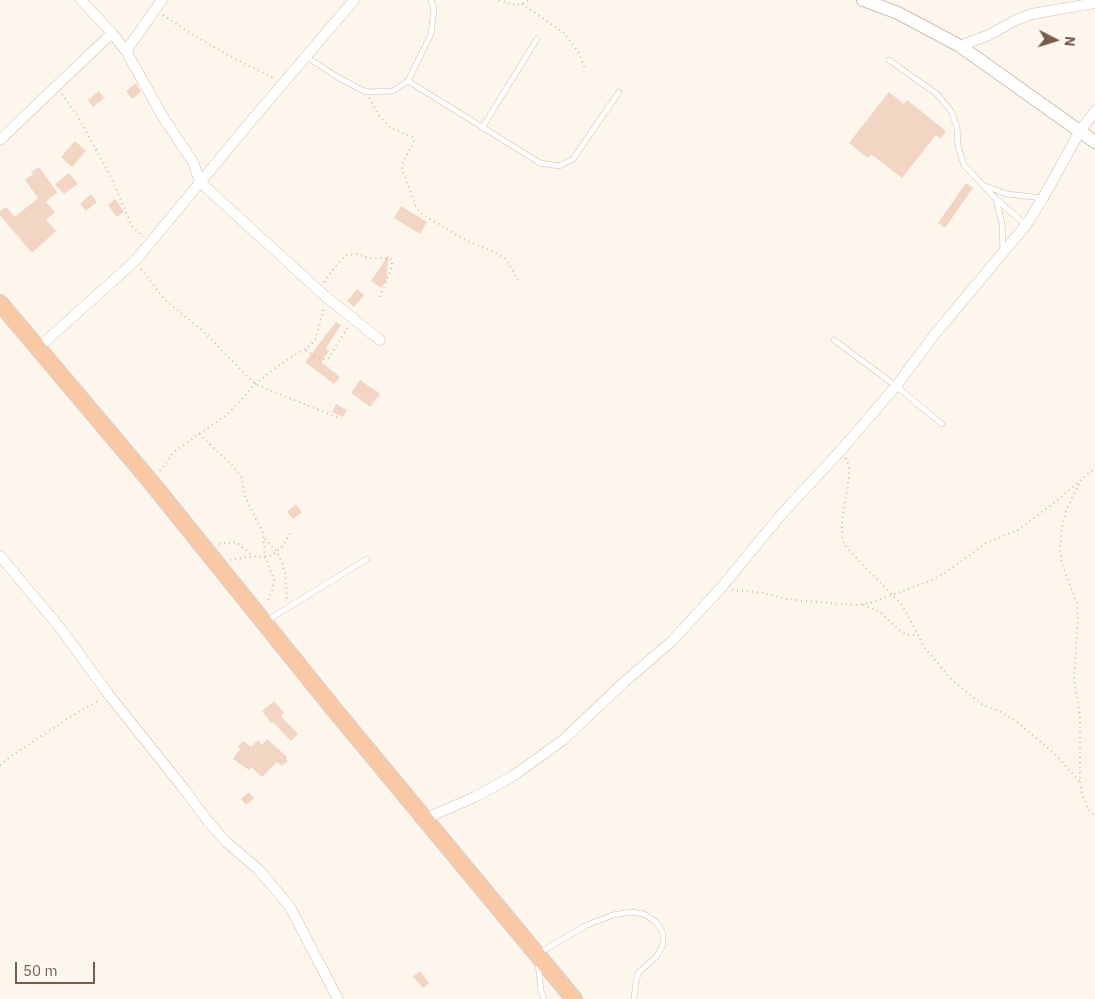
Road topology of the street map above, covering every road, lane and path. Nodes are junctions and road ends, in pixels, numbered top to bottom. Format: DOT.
graph roads {
  1 [pos="81,0"];
  2 [pos="162,0"];
  3 [pos="354,0"];
  4 [pos="431,0"];
  5 [pos="499,0"];
  6 [pos="528,0"];
  7 [pos="863,0"];
  8 [pos="1095,3"];
  9 [pos="522,4"];
  10 [pos="1050,5"];
  11 [pos="155,10"];
  12 [pos="112,34"];
  13 [pos="537,39"];
  14 [pos="960,46"];
  15 [pos="126,51"];
  16 [pos="305,56"];
  17 [pos="889,60"];
  18 [pos="585,69"];
  19 [pos="408,81"];
  20 [pos="283,83"];
  21 [pos="57,86"];
  22 [pos="366,92"];
  23 [pos="619,92"];
  24 [pos="1095,111"];
  25 [pos="482,128"];
  26 [pos="1080,131"];
  27 [pos="0,140"];
  28 [pos="1095,142"];
  29 [pos="200,182"];
  30 [pos="982,185"];
  31 [pos="1043,198"];
  32 [pos="996,199"];
  33 [pos="1026,225"];
  34 [pos="149,245"];
  35 [pos="1003,252"];
  36 [pos="135,262"];
  37 [pos="518,280"];
  38 [pos="322,293"];
  39 [pos="380,297"];
  40 [pos="0,303"];
  41 [pos="6,319"];
  42 [pos="354,319"];
  43 [pos="380,340"];
  44 [pos="834,340"];
  45 [pos="38,348"];
  46 [pos="305,349"];
  47 [pos="255,384"];
  48 [pos="896,386"];
  49 [pos="340,419"];
  50 [pos="942,424"];
  51 [pos="199,434"];
  52 [pos="842,449"];
  53 [pos="1095,468"];
  54 [pos="151,482"];
  55 [pos="1080,482"];
  56 [pos="291,532"];
  57 [pos="265,539"];
  58 [pos="199,543"];
  59 [pos="277,552"];
  60 [pos="0,556"];
  61 [pos="253,556"];
  62 [pos="265,557"];
  63 [pos="367,559"];
  64 [pos="215,562"];
  65 [pos="720,590"];
  66 [pos="891,594"];
  67 [pos="864,605"];
  68 [pos="288,606"];
  69 [pos="261,619"];
  70 [pos="917,635"];
  71 [pos="109,695"];
  72 [pos="0,765"];
  73 [pos="1080,782"];
  74 [pos="1095,816"];
  75 [pos="424,819"];
  76 [pos="537,954"];
  77 [pos="338,999"];
  78 [pos="544,999"];
  79 [pos="574,999"];
  80 [pos="634,999"];
  1 -- 12 [label="street"];
  2 -- 11 [label="street"];
  3 -- 16 [label="street"];
  4 -- 19 [label="lane"];
  5 -- 9 [label="path"];
  6 -- 9 [label="path"];
  7 -- 14 [label="street"];
  8 -- 10 [label="street"];
  9 -- 18 [label="path"];
  10 -- 14 [label="street"];
  11 -- 15 [label="street"];
  11 -- 20 [label="path"];
  12 -- 15 [label="street"];
  12 -- 21 [label="street"];
  13 -- 25 [label="lane"];
  14 -- 26 [label="street"];
  15 -- 29 [label="street"];
  16 -- 20 [label="street"];
  16 -- 22 [label="lane"];
  17 -- 30 [label="lane"];
  19 -- 22 [label="lane"];
  19 -- 25 [label="lane"];
  20 -- 29 [label="street"];
  21 -- 27 [label="street"];
  21 -- 34 [label="path"];
  22 -- 37 [label="path"];
  23 -- 25 [label="lane"];
  24 -- 26 [label="street"];
  26 -- 28 [label="street"];
  26 -- 31 [label="street"];
  29 -- 34 [label="street"];
  29 -- 38 [label="street"];
  30 -- 31 [label="lane"];
  30 -- 32 [label="lane"];
  31 -- 33 [label="street"];
  32 -- 33 [label="lane"];
  32 -- 35 [label="lane"];
  33 -- 35 [label="street"];
  34 -- 36 [label="street"];
  35 -- 48 [label="street"];
  36 -- 45 [label="street"];
  36 -- 47 [label="path"];
  38 -- 39 [label="path"];
  38 -- 42 [label="street"];
  38 -- 46 [label="path"];
  40 -- 41 [label="highway"];
  41 -- 45 [label="highway"];
  42 -- 43 [label="street"];
  42 -- 46 [label="path"];
  44 -- 48 [label="lane"];
  45 -- 54 [label="highway"];
  46 -- 47 [label="path"];
  47 -- 49 [label="path"];
  47 -- 51 [label="path"];
  48 -- 50 [label="lane"];
  48 -- 52 [label="street"];
  51 -- 54 [label="path"];
  51 -- 57 [label="path"];
  52 -- 65 [label="street"];
  52 -- 66 [label="path"];
  53 -- 55 [label="path"];
  54 -- 58 [label="highway"];
  55 -- 66 [label="path"];
  55 -- 73 [label="path"];
  56 -- 59 [label="path"];
  57 -- 59 [label="path"];
  57 -- 62 [label="path"];
  58 -- 61 [label="path"];
  58 -- 64 [label="highway"];
  59 -- 62 [label="path"];
  59 -- 68 [label="path"];
  60 -- 71 [label="street"];
  61 -- 62 [label="path"];
  61 -- 64 [label="path"];
  62 -- 69 [label="path"];
  63 -- 68 [label="lane"];
  64 -- 69 [label="highway"];
  65 -- 67 [label="path"];
  65 -- 75 [label="street"];
  66 -- 67 [label="path"];
  66 -- 70 [label="path"];
  67 -- 70 [label="path"];
  68 -- 69 [label="lane"];
  69 -- 75 [label="highway"];
  70 -- 73 [label="path"];
  71 -- 72 [label="path"];
  71 -- 77 [label="street"];
  73 -- 74 [label="path"];
  75 -- 76 [label="highway"];
  76 -- 78 [label="lane"];
  76 -- 79 [label="highway"];
  76 -- 80 [label="lane"];
}
